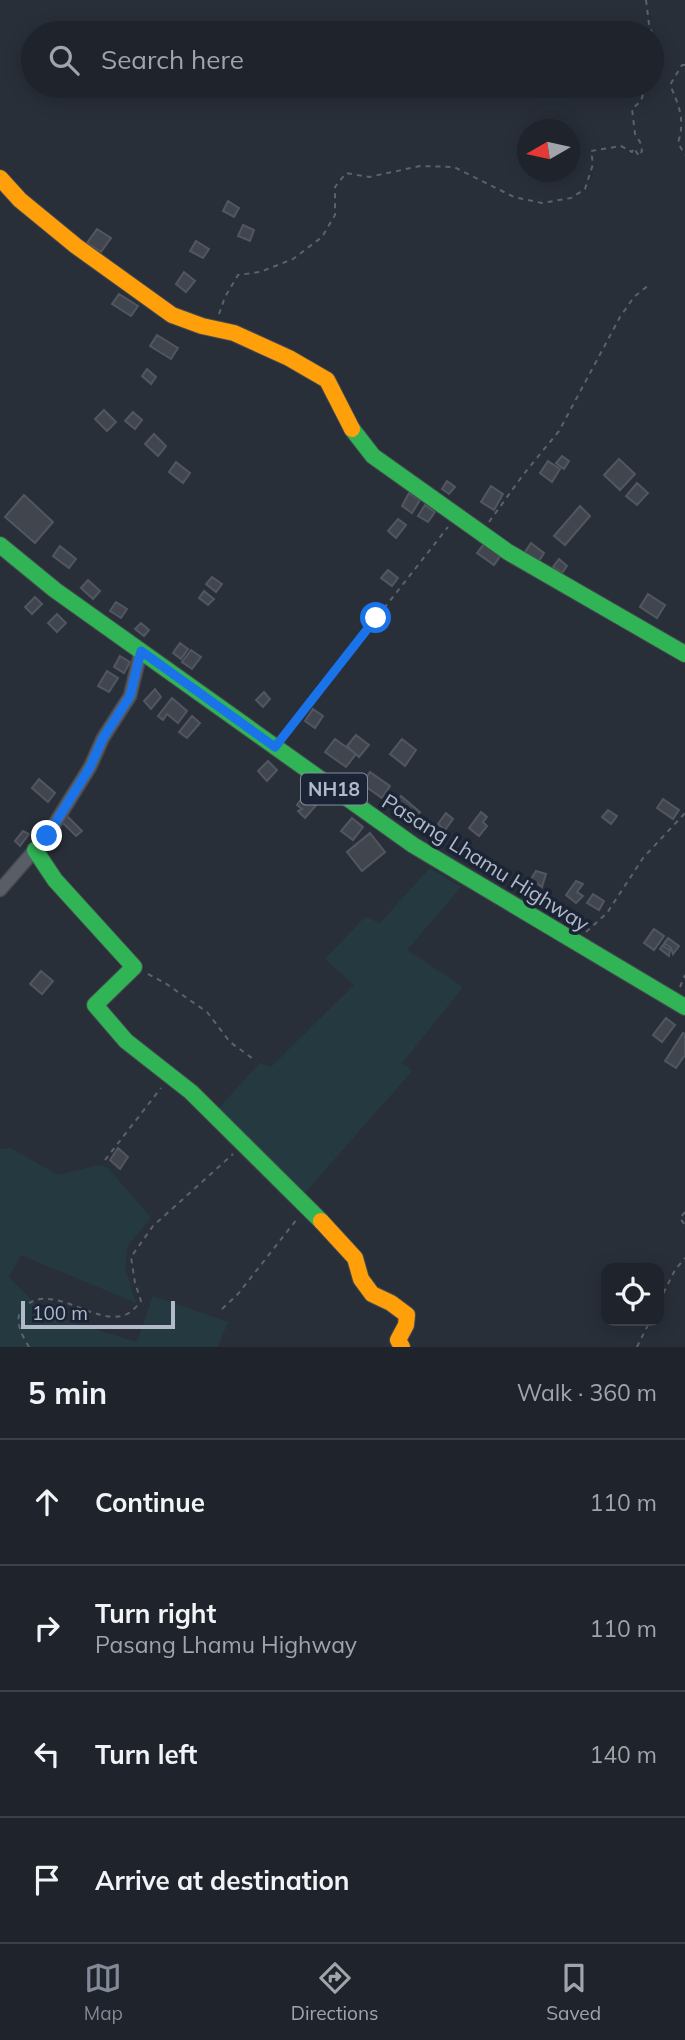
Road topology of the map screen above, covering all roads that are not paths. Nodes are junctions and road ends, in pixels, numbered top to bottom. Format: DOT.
graph roads {
  1 [pos="0,178"];
  2 [pos="0,545"];
  3 [pos="141,651"];
  4 [pos="685,654"];
  5 [pos="35,850"];
  6 [pos="0,890"];
  7 [pos="685,1007"];
  8 [pos="402,1347"];
  1 -- 4 [label="main road"];
  2 -- 3 [label="main road, Pasang Lhamu Highway / NH18"];
  3 -- 5 [label="street"];
  3 -- 7 [label="main road, Pasang Lhamu Highway / NH18"];
  5 -- 6 [label="street"];
  5 -- 8 [label="main road"];
}
